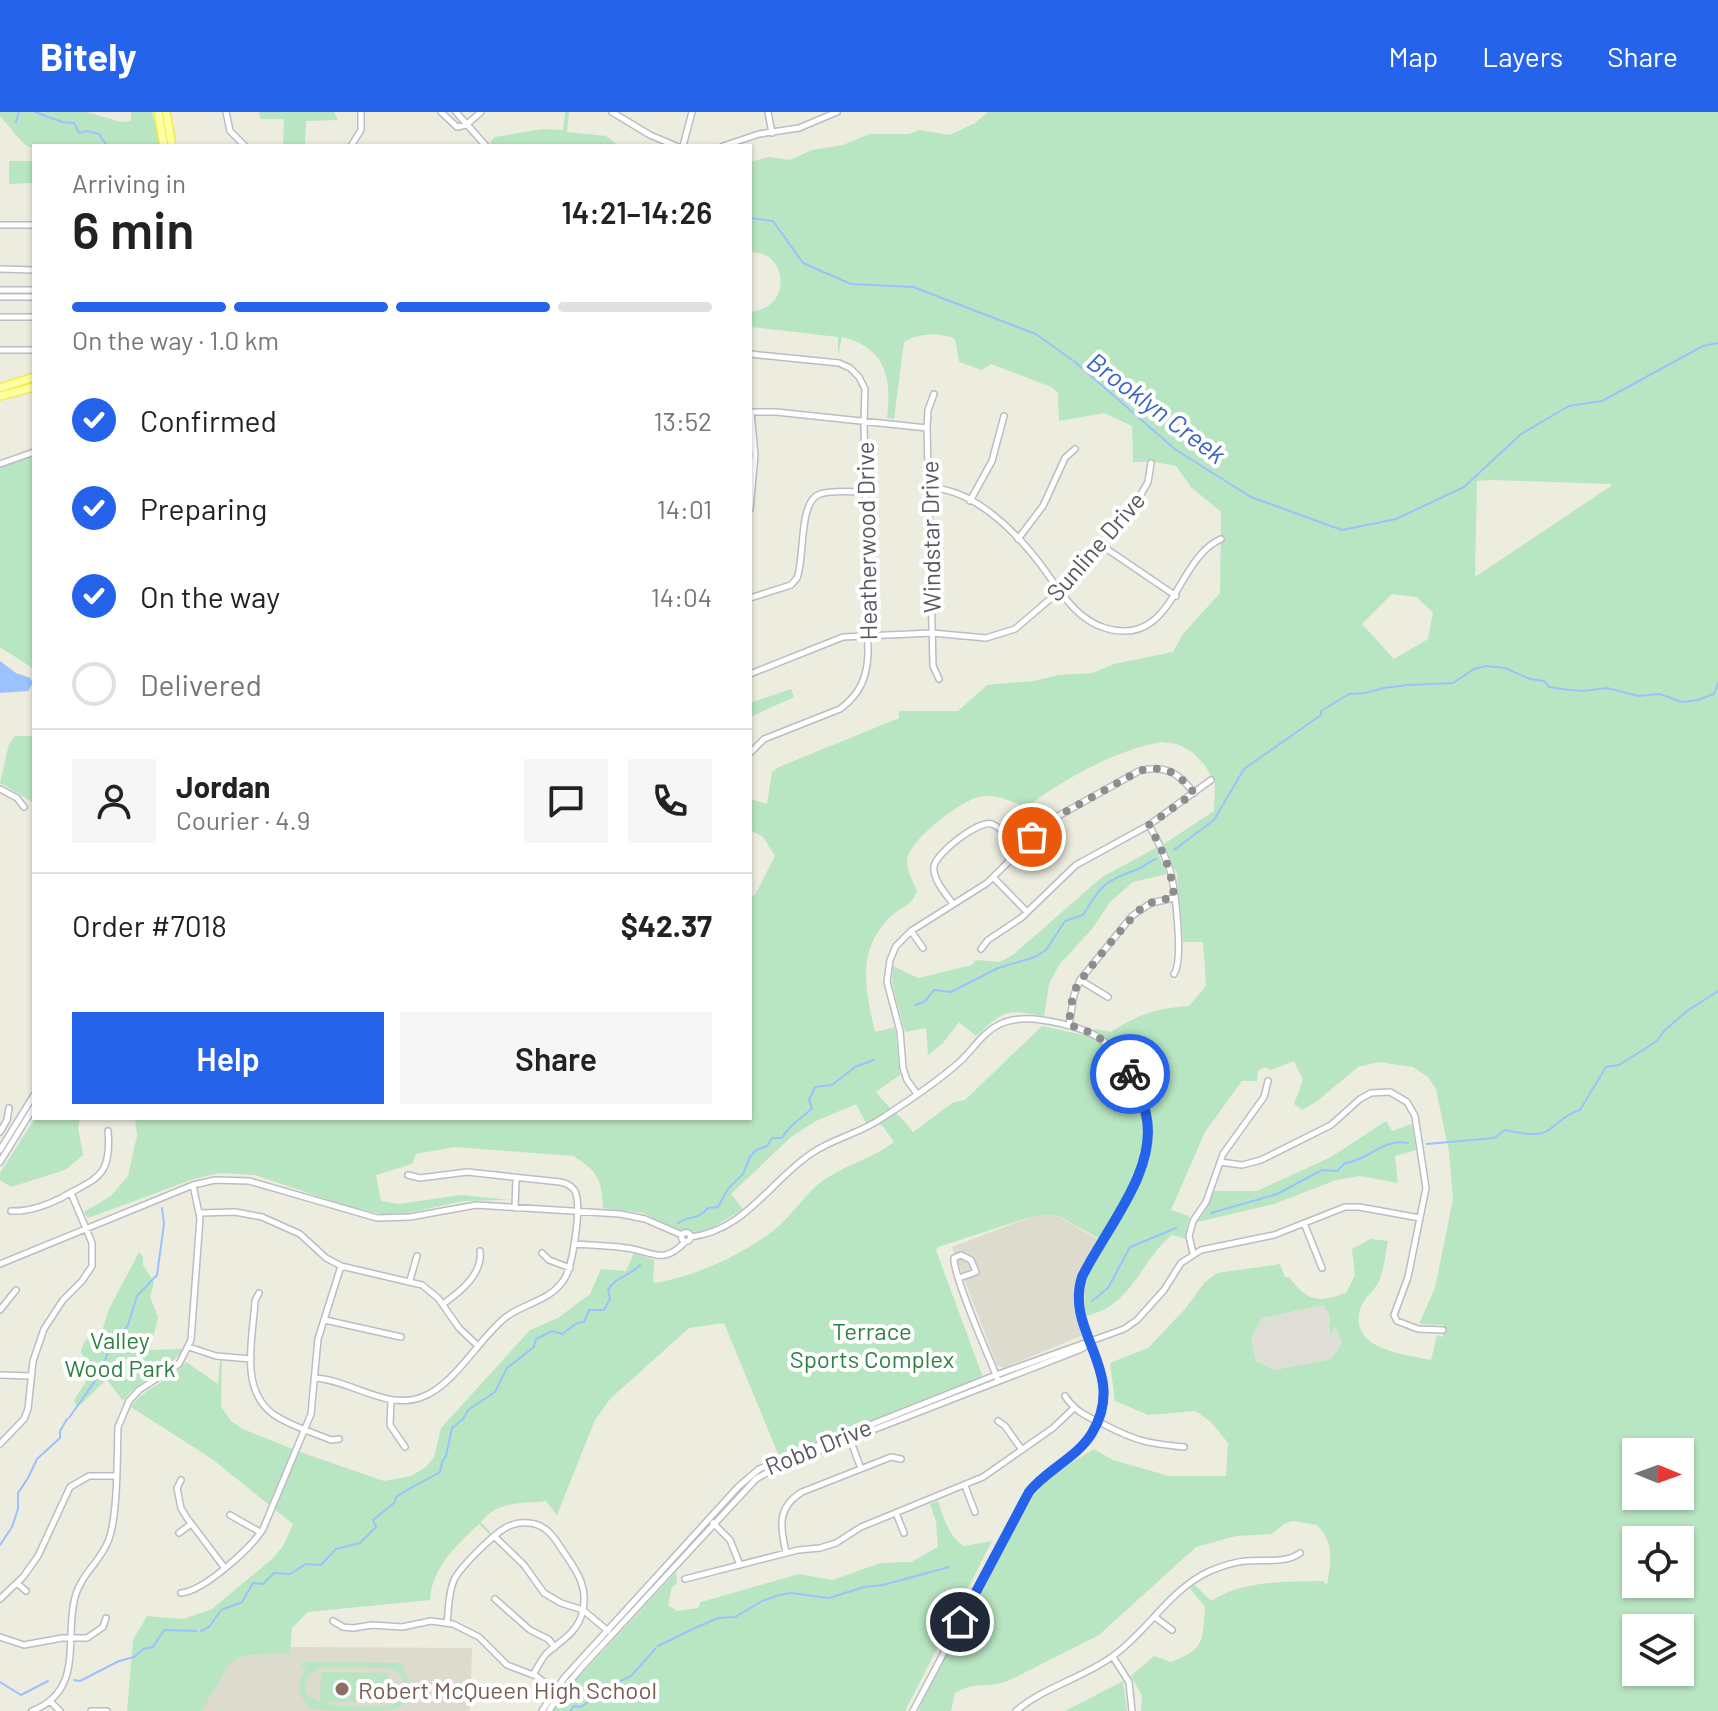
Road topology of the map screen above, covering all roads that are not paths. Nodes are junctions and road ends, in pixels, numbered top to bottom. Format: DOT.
graph roads {
  1 [pos="158,112"];
  2 [pos="166,112"];
  3 [pos="226,112"];
  4 [pos="361,112"];
  5 [pos="441,112"];
  6 [pos="456,112"];
  7 [pos="481,112"];
  8 [pos="612,112"];
  9 [pos="692,112"];
  10 [pos="768,112"];
  11 [pos="837,112"];
  12 [pos="626,115"];
  13 [pos="466,125"];
  14 [pos="772,133"];
  15 [pos="164,144"];
  16 [pos="172,144"];
  17 [pos="243,144"];
  18 [pos="352,144"];
  19 [pos="484,144"];
  20 [pos="671,144"];
  21 [pos="684,144"];
  22 [pos="731,144"];
  23 [pos="0,225"];
  24 [pos="32,225"];
  25 [pos="0,269"];
  26 [pos="32,270"];
  27 [pos="0,290"];
  28 [pos="32,290"];
  29 [pos="0,297"];
  30 [pos="32,297"];
  31 [pos="0,317"];
  32 [pos="32,317"];
  33 [pos="0,350"];
  34 [pos="32,350"];
  35 [pos="752,354"];
  36 [pos="32,378"];
  37 [pos="0,388"];
  38 [pos="32,388"];
  39 [pos="934,394"];
  40 [pos="0,396"];
  41 [pos="752,412"];
  42 [pos="1004,416"];
  43 [pos="864,422"];
  44 [pos="927,428"];
  45 [pos="752,429"];
  46 [pos="1075,449"];
  47 [pos="32,453"];
  48 [pos="1151,463"];
  49 [pos="0,464"];
  50 [pos="752,487"];
  51 [pos="929,488"];
  52 [pos="865,492"];
  53 [pos="970,501"];
  54 [pos="1018,539"];
  55 [pos="1221,539"];
  56 [pos="1100,545"];
  57 [pos="1059,591"];
  58 [pos="1176,596"];
  59 [pos="752,597"];
  60 [pos="932,633"];
  61 [pos="868,635"];
  62 [pos="752,673"];
  63 [pos="939,679"];
  64 [pos="752,751"];
  65 [pos="1211,780"];
  66 [pos="0,789"];
  67 [pos="1194,793"];
  68 [pos="24,807"];
  69 [pos="1149,825"];
  70 [pos="1020,849"];
  71 [pos="993,877"];
  72 [pos="1174,898"];
  73 [pos="953,904"];
  74 [pos="1027,912"];
  75 [pos="911,931"];
  76 [pos="923,948"];
  77 [pos="981,949"];
  78 [pos="1174,974"];
  79 [pos="1080,980"];
  80 [pos="1108,997"];
  81 [pos="1069,1025"];
  82 [pos="1268,1081"];
  83 [pos="917,1094"];
  84 [pos="32,1098"];
  85 [pos="9,1108"];
  86 [pos="32,1110"];
  87 [pos="108,1131"];
  88 [pos="0,1132"];
  89 [pos="0,1150"];
  90 [pos="0,1162"];
  91 [pos="1220,1162"];
  92 [pos="408,1175"];
  93 [pos="516,1179"];
  94 [pos="193,1185"];
  95 [pos="71,1193"];
  96 [pos="515,1208"];
  97 [pos="11,1211"];
  98 [pos="576,1212"];
  99 [pos="200,1213"];
  100 [pos="1420,1218"];
  101 [pos="1304,1223"];
  102 [pos="86,1228"];
  103 [pos="686,1238"];
  104 [pos="574,1244"];
  105 [pos="480,1251"];
  106 [pos="542,1253"];
  107 [pos="1193,1253"];
  108 [pos="417,1256"];
  109 [pos="0,1264"];
  110 [pos="341,1266"];
  111 [pos="570,1268"];
  112 [pos="1322,1268"];
  113 [pos="959,1278"];
  114 [pos="410,1280"];
  115 [pos="16,1290"];
  116 [pos="259,1293"];
  117 [pos="443,1304"];
  118 [pos="0,1310"];
  119 [pos="325,1320"];
  120 [pos="1443,1330"];
  121 [pos="401,1337"];
  122 [pos="1091,1342"];
  123 [pos="478,1346"];
  124 [pos="189,1347"];
  125 [pos="251,1359"];
  126 [pos="0,1375"];
  127 [pos="31,1376"];
  128 [pos="315,1378"];
  129 [pos="997,1378"];
  130 [pos="1065,1396"];
  131 [pos="391,1400"];
  132 [pos="1074,1408"];
  133 [pos="998,1421"];
  134 [pos="1098,1422"];
  135 [pos="305,1429"];
  136 [pos="3,1435"];
  137 [pos="849,1436"];
  138 [pos="339,1439"];
  139 [pos="0,1444"];
  140 [pos="405,1447"];
  141 [pos="1184,1447"];
  142 [pos="1022,1450"];
  143 [pos="901,1459"];
  144 [pos="861,1469"];
  145 [pos="115,1476"];
  146 [pos="181,1480"];
  147 [pos="965,1486"];
  148 [pos="975,1512"];
  149 [pos="896,1513"];
  150 [pos="230,1515"];
  151 [pos="711,1522"];
  152 [pos="191,1524"];
  153 [pos="260,1532"];
  154 [pos="179,1533"];
  155 [pos="904,1533"];
  156 [pos="495,1537"];
  157 [pos="786,1552"];
  158 [pos="1300,1553"];
  159 [pos="740,1565"];
  160 [pos="224,1567"];
  161 [pos="685,1579"];
  162 [pos="17,1583"];
  163 [pos="26,1591"];
  164 [pos="181,1593"];
  165 [pos="0,1599"];
  166 [pos="495,1599"];
  167 [pos="583,1610"];
  168 [pos="1155,1617"];
  169 [pos="106,1618"];
  170 [pos="333,1621"];
  171 [pos="447,1622"];
  172 [pos="1172,1630"];
  173 [pos="610,1633"];
  174 [pos="0,1637"];
  175 [pos="71,1638"];
  176 [pos="555,1647"];
  177 [pos="1113,1657"];
  178 [pos="533,1675"];
  179 [pos="554,1690"];
  180 [pos="50,1701"];
  181 [pos="32,1711"];
  182 [pos="60,1711"];
  183 [pos="91,1711"];
  184 [pos="107,1711"];
  185 [pos="542,1711"];
  186 [pos="549,1711"];
  187 [pos="913,1711"];
  188 [pos="1016,1711"];
  189 [pos="1132,1711"];
  1 -- 15 [label="main road"];
  2 -- 16 [label="main road"];
  3 -- 17 [label="street"];
  4 -- 18 [label="street"];
  5 -- 13 [label="street"];
  6 -- 13 [label="street"];
  7 -- 13 [label="street"];
  8 -- 12 [label="street"];
  9 -- 21 [label="street"];
  10 -- 14 [label="street"];
  11 -- 14 [label="street"];
  12 -- 20 [label="street"];
  13 -- 19 [label="street"];
  14 -- 22 [label="street"];
  23 -- 24 [label="street"];
  25 -- 26 [label="street"];
  27 -- 28 [label="street"];
  29 -- 30 [label="street"];
  31 -- 32 [label="street"];
  33 -- 34 [label="street"];
  35 -- 43 [label="street, Heatherwood Drive"];
  36 -- 37 [label="main road"];
  38 -- 40 [label="main road"];
  39 -- 44 [label="street, Windstar Drive"];
  41 -- 43 [label="street"];
  42 -- 53 [label="street"];
  43 -- 44 [label="street"];
  43 -- 52 [label="street, Heatherwood Drive"];
  44 -- 51 [label="street, Windstar Drive"];
  45 -- 50 [label="street"];
  46 -- 54 [label="street"];
  47 -- 49 [label="street"];
  48 -- 56 [label="street, Sunline Drive"];
  51 -- 53 [label="street"];
  51 -- 60 [label="street, Windstar Drive"];
  52 -- 59 [label="street"];
  52 -- 61 [label="street, Heatherwood Drive"];
  53 -- 54 [label="street"];
  54 -- 57 [label="street"];
  55 -- 58 [label="street"];
  56 -- 57 [label="street, Sunline Drive"];
  56 -- 58 [label="street"];
  57 -- 58 [label="street"];
  57 -- 60 [label="street, Sunline Drive"];
  60 -- 61 [label="street, Sunline Drive"];
  60 -- 63 [label="street, Windstar Drive"];
  61 -- 62 [label="street, Sunline Drive"];
  61 -- 64 [label="street, Heatherwood Drive"];
  65 -- 67 [label="street"];
  66 -- 68 [label="street"];
  67 -- 69 [label="street"];
  67 -- 70 [label="street"];
  69 -- 72 [label="street"];
  69 -- 74 [label="street"];
  70 -- 71 [label="street"];
  70 -- 73 [label="street"];
  71 -- 73 [label="street"];
  71 -- 74 [label="street"];
  72 -- 78 [label="street"];
  72 -- 79 [label="street"];
  73 -- 75 [label="street"];
  74 -- 77 [label="street"];
  75 -- 76 [label="street"];
  75 -- 83 [label="street"];
  79 -- 80 [label="street"];
  79 -- 81 [label="street"];
  81 -- 83 [label="street"];
  81 -- 122 [label="street"];
  82 -- 91 [label="street"];
  83 -- 103 [label="street"];
  84 -- 89 [label="street"];
  85 -- 88 [label="street"];
  86 -- 90 [label="street"];
  87 -- 95 [label="street"];
  91 -- 100 [label="street"];
  91 -- 107 [label="street"];
  92 -- 93 [label="street"];
  93 -- 96 [label="street"];
  93 -- 98 [label="street"];
  94 -- 96 [label="street"];
  94 -- 99 [label="street"];
  94 -- 102 [label="street"];
  95 -- 97 [label="street"];
  95 -- 102 [label="street"];
  96 -- 98 [label="street"];
  98 -- 103 [label="street"];
  98 -- 104 [label="street"];
  99 -- 110 [label="street"];
  99 -- 124 [label="street"];
  100 -- 101 [label="street"];
  100 -- 120 [label="street"];
  101 -- 107 [label="street"];
  101 -- 112 [label="street"];
  102 -- 109 [label="street"];
  102 -- 127 [label="street"];
  103 -- 104 [label="street"];
  104 -- 111 [label="street"];
  105 -- 117 [label="street"];
  106 -- 111 [label="street"];
  107 -- 122 [label="street, Robb Drive"];
  108 -- 114 [label="street"];
  110 -- 114 [label="street"];
  110 -- 119 [label="street"];
  111 -- 123 [label="street"];
  113 -- 113 [label="street"];
  113 -- 129 [label="street"];
  114 -- 117 [label="street"];
  115 -- 118 [label="street"];
  116 -- 125 [label="street"];
  117 -- 123 [label="street"];
  119 -- 121 [label="street"];
  119 -- 128 [label="street"];
  122 -- 129 [label="street, Robb Drive"];
  122 -- 134 [label="street"];
  123 -- 131 [label="street"];
  124 -- 125 [label="street"];
  124 -- 145 [label="street"];
  125 -- 135 [label="street"];
  126 -- 127 [label="street"];
  127 -- 136 [label="street"];
  128 -- 131 [label="street"];
  128 -- 135 [label="street"];
  129 -- 137 [label="street, Robb Drive"];
  130 -- 132 [label="street"];
  131 -- 140 [label="street"];
  132 -- 134 [label="street"];
  132 -- 142 [label="street"];
  133 -- 142 [label="street"];
  134 -- 141 [label="street"];
  134 -- 187 [label="street"];
  135 -- 138 [label="street"];
  135 -- 153 [label="street"];
  136 -- 139 [label="street"];
  137 -- 144 [label="street"];
  137 -- 151 [label="street, Robb Drive"];
  142 -- 147 [label="street"];
  143 -- 144 [label="street"];
  144 -- 157 [label="street"];
  145 -- 162 [label="street"];
  145 -- 175 [label="street"];
  146 -- 152 [label="street"];
  147 -- 148 [label="street"];
  147 -- 149 [label="street"];
  149 -- 155 [label="street"];
  149 -- 157 [label="street"];
  150 -- 153 [label="street"];
  151 -- 159 [label="street"];
  151 -- 173 [label="street, Robb Drive"];
  152 -- 154 [label="street"];
  152 -- 160 [label="street"];
  153 -- 160 [label="street"];
  156 -- 167 [label="street"];
  156 -- 167 [label="street"];
  156 -- 171 [label="street"];
  157 -- 159 [label="street"];
  158 -- 168 [label="street"];
  159 -- 161 [label="street"];
  160 -- 164 [label="street"];
  162 -- 163 [label="street"];
  162 -- 165 [label="street"];
  166 -- 176 [label="street"];
  167 -- 173 [label="street"];
  167 -- 176 [label="street"];
  168 -- 172 [label="street"];
  168 -- 177 [label="street"];
  169 -- 175 [label="street"];
  170 -- 171 [label="street"];
  171 -- 178 [label="street"];
  173 -- 179 [label="street, Robb Drive"];
  173 -- 186 [label="street, Robb Drive"];
  174 -- 175 [label="street"];
  175 -- 180 [label="street"];
  176 -- 178 [label="street"];
  177 -- 188 [label="street"];
  177 -- 189 [label="street"];
  178 -- 179 [label="street"];
  179 -- 185 [label="street, Robb Drive"];
  180 -- 181 [label="street"];
  180 -- 182 [label="street"];
  183 -- 184 [label="street"];
}
